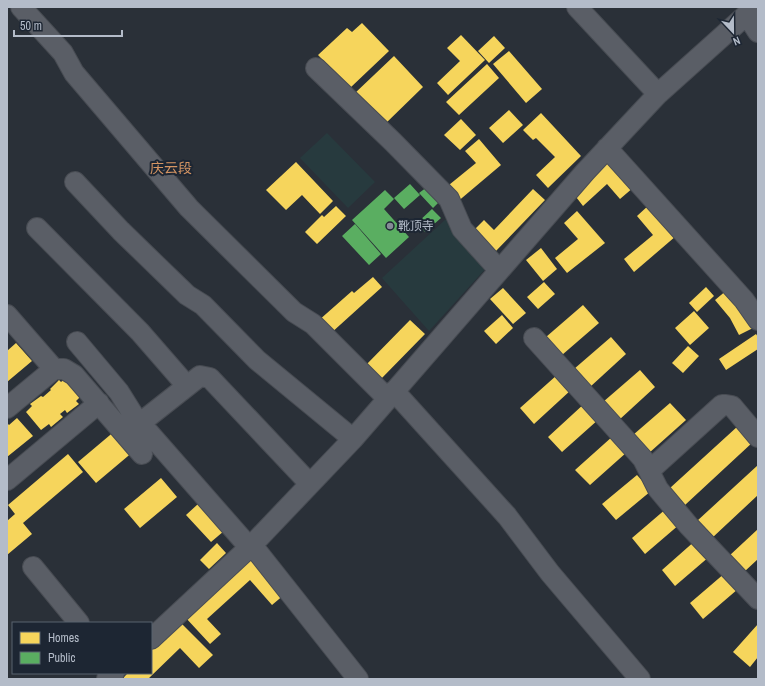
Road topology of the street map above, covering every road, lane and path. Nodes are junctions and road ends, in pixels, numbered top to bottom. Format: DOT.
graph roads {
  1 [pos="21,7"];
  2 [pos="577,7"];
  3 [pos="751,11"];
  4 [pos="758,32"];
  5 [pos="316,68"];
  6 [pos="658,94"];
  7 [pos="607,148"];
  8 [pos="75,182"];
  9 [pos="38,228"];
  10 [pos="499,270"];
  11 [pos="7,315"];
  12 [pos="758,320"];
  13 [pos="534,338"];
  14 [pos="77,342"];
  15 [pos="54,369"];
  16 [pos="187,386"];
  17 [pos="391,395"];
  18 [pos="99,404"];
  19 [pos="7,408"];
  20 [pos="139,424"];
  21 [pos="758,437"];
  22 [pos="353,438"];
  23 [pos="142,454"];
  24 [pos="649,471"];
  25 [pos="7,480"];
  26 [pos="310,484"];
  27 [pos="250,546"];
  28 [pos="33,567"];
  29 [pos="756,593"];
  30 [pos="78,622"];
  31 [pos="152,638"];
  32 [pos="358,679"];
  33 [pos="640,679"];
  1 -- 17 [label="street"];
  2 -- 6 [label="street"];
  3 -- 4 [label="street"];
  3 -- 6 [label="street"];
  5 -- 10 [label="street"];
  6 -- 7 [label="street"];
  7 -- 10 [label="street"];
  7 -- 12 [label="street"];
  8 -- 22 [label="street"];
  9 -- 16 [label="street"];
  10 -- 17 [label="street"];
  11 -- 15 [label="street"];
  13 -- 24 [label="street"];
  14 -- 20 [label="street"];
  15 -- 18 [label="street"];
  15 -- 19 [label="street"];
  16 -- 20 [label="street"];
  16 -- 26 [label="street"];
  17 -- 22 [label="street"];
  17 -- 33 [label="street"];
  18 -- 23 [label="street"];
  18 -- 25 [label="street"];
  20 -- 27 [label="street"];
  21 -- 24 [label="street"];
  22 -- 26 [label="street"];
  24 -- 29 [label="street"];
  26 -- 27 [label="street"];
  27 -- 31 [label="street"];
  27 -- 32 [label="street"];
  28 -- 30 [label="street"];
}
